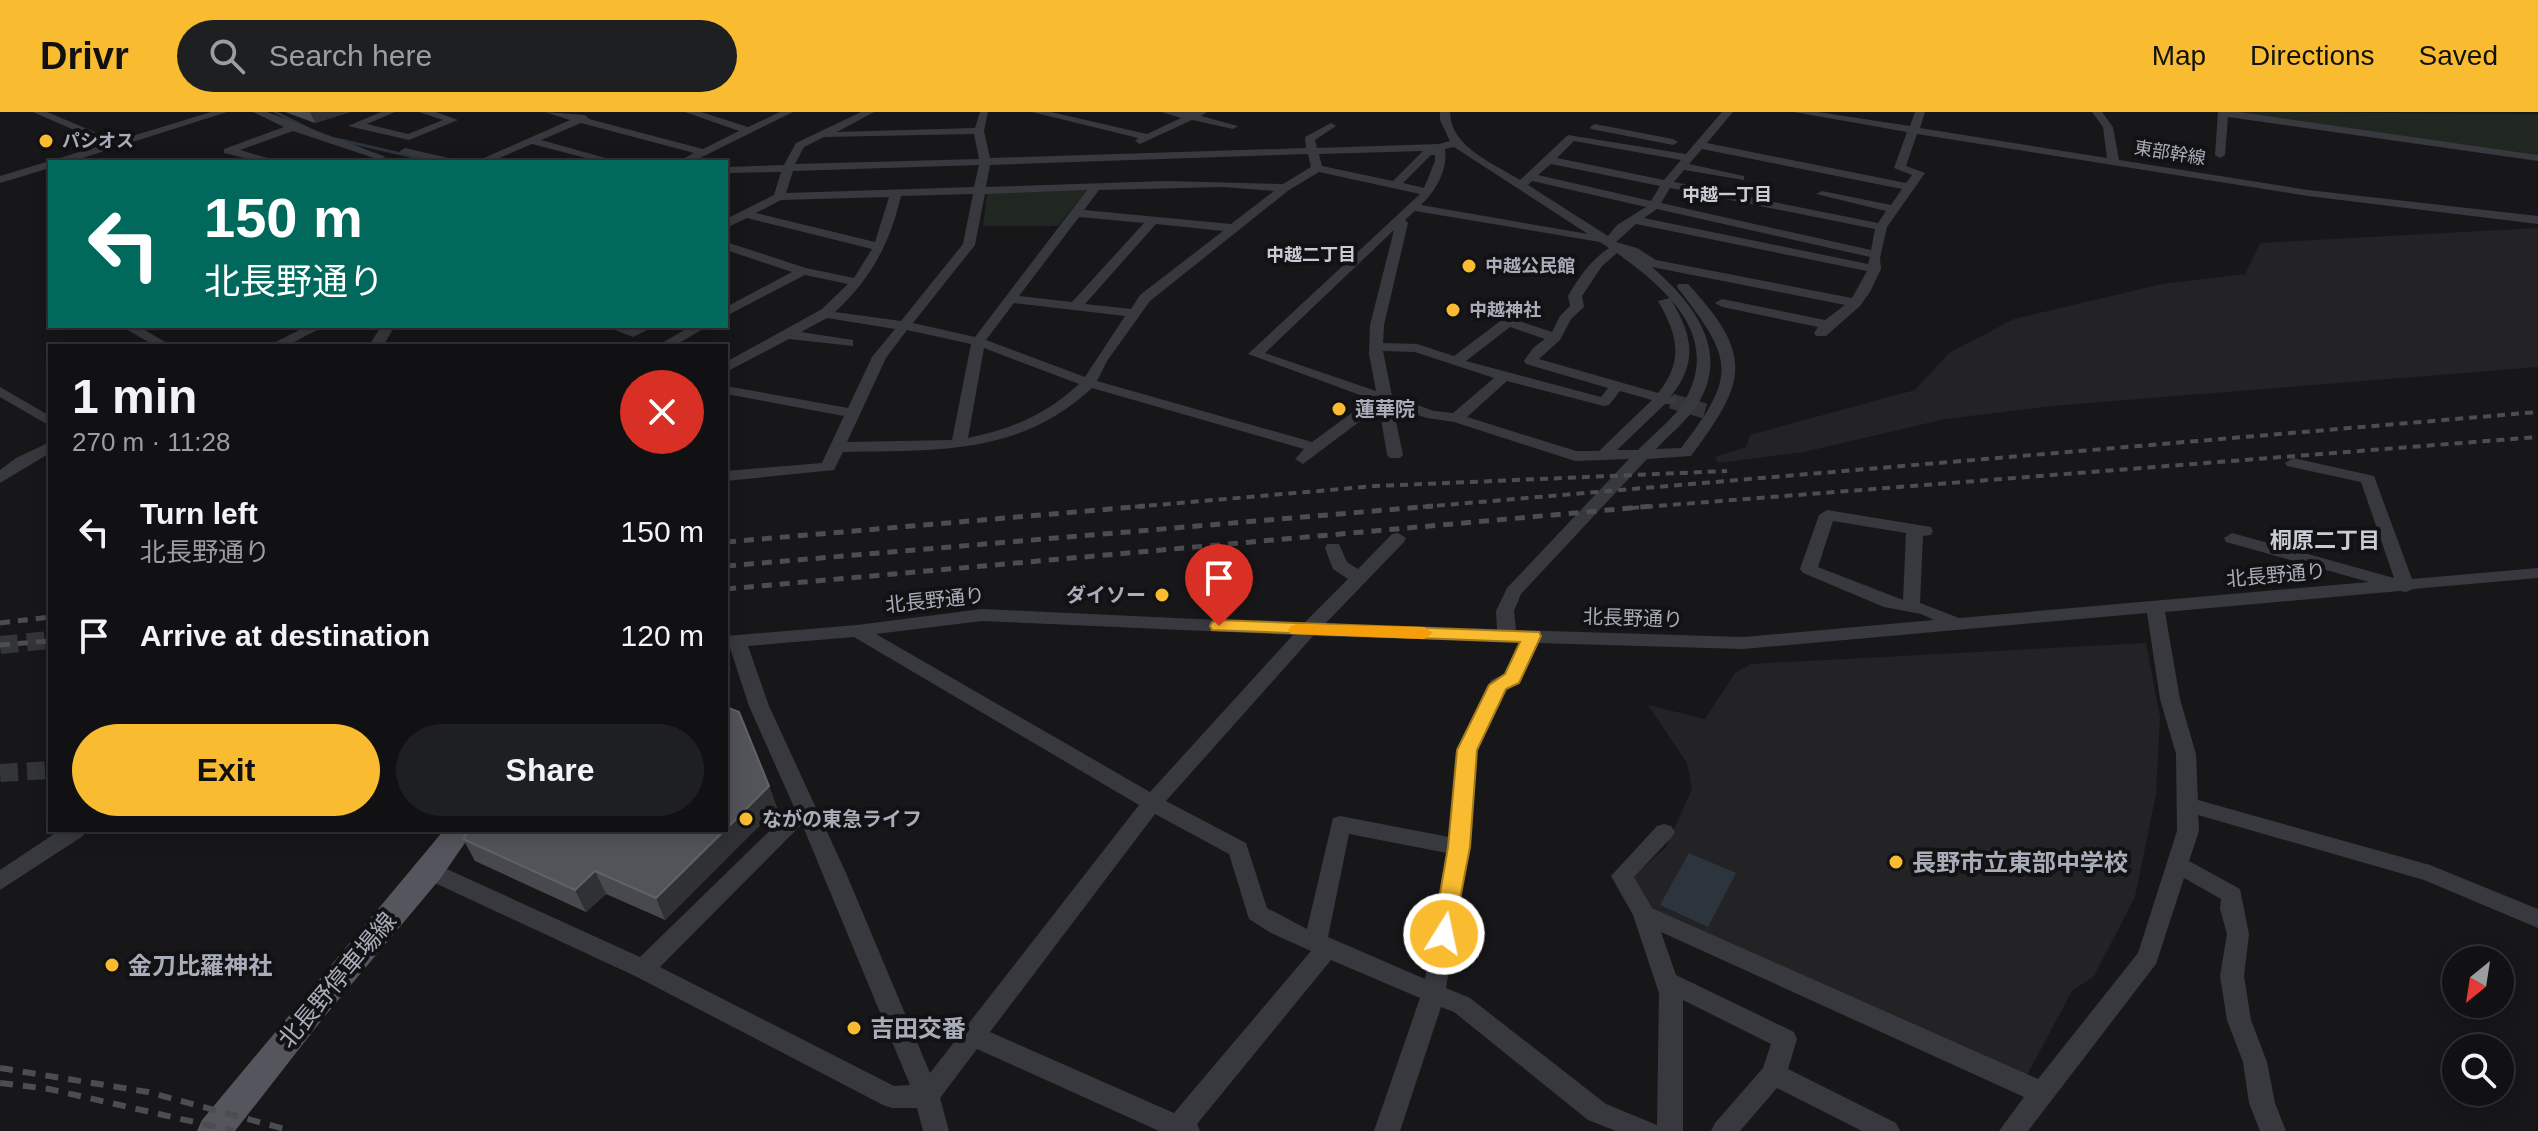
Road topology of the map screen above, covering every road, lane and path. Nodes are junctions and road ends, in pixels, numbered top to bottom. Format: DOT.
graph roads {
  1 [pos="38,112"];
  2 [pos="222,112"];
  3 [pos="258,112"];
  4 [pos="390,112"];
  5 [pos="424,112"];
  6 [pos="550,112"];
  7 [pos="602,112"];
  8 [pos="690,112"];
  9 [pos="869,112"];
  10 [pos="1037,112"];
  11 [pos="1167,112"];
  12 [pos="1445,112"];
  13 [pos="1728,112"];
  14 [pos="1799,112"];
  15 [pos="1920,112"];
  16 [pos="2081,112"];
  17 [pos="2224,112"];
  18 [pos="784,113"];
  19 [pos="983,113"];
  20 [pos="2099,114"];
  21 [pos="1196,115"];
  22 [pos="582,120"];
  23 [pos="355,125"];
  24 [pos="1233,126"];
  25 [pos="1331,126"];
  26 [pos="294,127"];
  27 [pos="1595,127"];
  28 [pos="1912,129"];
  29 [pos="750,131"];
  30 [pos="979,131"];
  31 [pos="820,135"];
  32 [pos="1148,137"];
  33 [pos="325,138"];
  34 [pos="535,142"];
  35 [pos="1456,143"];
  36 [pos="115,144"];
  37 [pos="1700,146"];
  38 [pos="1439,150"];
  39 [pos="405,151"];
  40 [pos="1311,151"];
  41 [pos="703,152"];
  42 [pos="1165,155"];
  43 [pos="2220,155"];
  44 [pos="381,157"];
  45 [pos="1109,157"];
  46 [pos="2538,158"];
  47 [pos="64,160"];
  48 [pos="266,160"];
  49 [pos="444,160"];
  50 [pos="486,160"];
  51 [pos="606,160"];
  52 [pos="687,160"];
  53 [pos="1549,160"];
  54 [pos="985,162"];
  55 [pos="1686,162"];
  56 [pos="2113,162"];
  57 [pos="44,166"];
  58 [pos="788,168"];
  59 [pos="1317,168"];
  60 [pos="728,170"];
  61 [pos="1740,178"];
  62 [pos="0,180"];
  63 [pos="1526,181"];
  64 [pos="1667,183"];
  65 [pos="1166,184"];
  66 [pos="1395,185"];
  67 [pos="1095,187"];
  68 [pos="1908,187"];
  69 [pos="1285,188"];
  70 [pos="981,190"];
  71 [pos="1428,192"];
  72 [pos="896,193"];
  73 [pos="1822,194"];
  74 [pos="779,197"];
  75 [pos="1414,207"];
  76 [pos="1653,207"];
  77 [pos="1895,209"];
  78 [pos="1077,213"];
  79 [pos="745,214"];
  80 [pos="1153,220"];
  81 [pos="1635,220"];
  82 [pos="2538,220"];
  83 [pos="728,223"];
  84 [pos="1402,223"];
  85 [pos="1881,227"];
  86 [pos="1234,228"];
  87 [pos="880,247"];
  88 [pos="1609,247"];
  89 [pos="728,248"];
  90 [pos="1875,262"];
  91 [pos="1652,263"];
  92 [pos="803,271"];
  93 [pos="856,282"];
  94 [pos="1758,284"];
  95 [pos="1011,299"];
  96 [pos="1722,303"];
  97 [pos="1855,303"];
  98 [pos="1075,307"];
  99 [pos="1745,308"];
  100 [pos="728,311"];
  101 [pos="827,312"];
  102 [pos="1133,313"];
  103 [pos="906,326"];
  104 [pos="132,328"];
  105 [pos="314,328"];
  106 [pos="618,328"];
  107 [pos="644,328"];
  108 [pos="697,328"];
  109 [pos="786,334"];
  110 [pos="1554,337"];
  111 [pos="978,342"];
  112 [pos="848,343"];
  113 [pos="161,344"];
  114 [pos="279,344"];
  115 [pos="668,344"];
  116 [pos="1376,347"];
  117 [pos="1455,362"];
  118 [pos="728,367"];
  119 [pos="1505,375"];
  120 [pos="1089,383"];
  121 [pos="1617,386"];
  122 [pos="728,390"];
  123 [pos="0,391"];
  124 [pos="1385,396"];
  125 [pos="1666,400"];
  126 [pos="852,413"];
  127 [pos="1456,418"];
  128 [pos="48,421"];
  129 [pos="959,444"];
  130 [pos="838,447"];
  131 [pos="48,448"];
  132 [pos="1395,455"];
  133 [pos="1602,456"];
  134 [pos="2293,463"];
  135 [pos="728,476"];
  136 [pos="0,478"];
  137 [pos="1398,538"];
  138 [pos="2232,538"];
  139 [pos="1333,548"];
  140 [pos="2538,573"];
  141 [pos="1358,577"];
  142 [pos="2406,587"];
  143 [pos="1911,607"];
  144 [pos="2155,608"];
  145 [pos="1959,625"];
  146 [pos="1308,630"];
  147 [pos="857,631"];
  148 [pos="1507,636"];
  149 [pos="1532,636"];
  150 [pos="732,642"];
  151 [pos="1152,803"];
  152 [pos="2186,804"];
  153 [pos="806,808"];
  154 [pos="73,832"];
  155 [pos="459,832"];
  156 [pos="1664,832"];
  157 [pos="1459,847"];
  158 [pos="2177,864"];
  159 [pos="430,871"];
  160 [pos="0,881"];
  161 [pos="1644,914"];
  162 [pos="2538,919"];
  163 [pos="1322,943"];
  164 [pos="643,969"];
  165 [pos="1667,981"];
  166 [pos="1434,992"];
  167 [pos="973,1036"];
  168 [pos="1774,1074"];
  169 [pos="2042,1093"];
  170 [pos="927,1096"];
  171 [pos="1180,1130"];
  172 [pos="214,1131"];
  173 [pos="936,1131"];
  174 [pos="1387,1131"];
  175 [pos="1647,1131"];
  176 [pos="1670,1131"];
  177 [pos="1724,1131"];
  178 [pos="1887,1131"];
  179 [pos="2012,1131"];
  180 [pos="2273,1131"];
  1 -- 36 [label="street"];
  2 -- 36 [label="street"];
  3 -- 26 [label="street"];
  4 -- 23 [label="street"];
  5 -- 23 [label="street"];
  6 -- 22 [label="street"];
  7 -- 22 [label="street"];
  8 -- 29 [label="street"];
  9 -- 31 [label="street"];
  10 -- 32 [label="street"];
  11 -- 21 [label="street"];
  12 -- 35 [label="street"];
  13 -- 37 [label="street"];
  14 -- 28 [label="street, 東部幹線"];
  15 -- 28 [label="street"];
  16 -- 20 [label="street"];
  17 -- 43 [label="street"];
  17 -- 46 [label="street"];
  18 -- 29 [label="street"];
  19 -- 30 [label="street"];
  20 -- 56 [label="street"];
  21 -- 24 [label="street"];
  21 -- 32 [label="street"];
  22 -- 34 [label="street"];
  22 -- 41 [label="street"];
  23 -- 33 [label="street"];
  25 -- 40 [label="street"];
  26 -- 33 [label="street"];
  26 -- 48 [label="street"];
  27 -- 37 [label="street"];
  28 -- 56 [label="street, 東部幹線"];
  28 -- 68 [label="street"];
  29 -- 41 [label="street"];
  30 -- 31 [label="street"];
  30 -- 54 [label="street"];
  31 -- 58 [label="street"];
  32 -- 45 [label="street"];
  33 -- 44 [label="street"];
  34 -- 50 [label="street"];
  34 -- 51 [label="street"];
  35 -- 38 [label="street"];
  35 -- 63 [label="street"];
  36 -- 47 [label="street"];
  37 -- 55 [label="street"];
  37 -- 68 [label="street"];
  38 -- 40 [label="street"];
  38 -- 66 [label="street"];
  38 -- 71 [label="street"];
  39 -- 49 [label="street"];
  40 -- 42 [label="street"];
  40 -- 59 [label="street"];
  41 -- 52 [label="street"];
  42 -- 45 [label="street"];
  42 -- 65 [label="street"];
  45 -- 54 [label="street"];
  53 -- 55 [label="street"];
  53 -- 63 [label="street"];
  53 -- 64 [label="street"];
  54 -- 58 [label="street"];
  54 -- 70 [label="street"];
  55 -- 61 [label="street"];
  55 -- 64 [label="street"];
  56 -- 82 [label="street, 東部幹線"];
  57 -- 62 [label="street"];
  58 -- 60 [label="street"];
  58 -- 74 [label="street"];
  59 -- 66 [label="street"];
  59 -- 69 [label="street"];
  63 -- 76 [label="street"];
  63 -- 88 [label="street"];
  64 -- 76 [label="street"];
  64 -- 85 [label="street"];
  65 -- 67 [label="street"];
  65 -- 69 [label="street"];
  66 -- 71 [label="street"];
  67 -- 70 [label="street"];
  67 -- 78 [label="street"];
  68 -- 77 [label="street"];
  69 -- 86 [label="street"];
  70 -- 72 [label="street"];
  70 -- 103 [label="street"];
  71 -- 75 [label="street"];
  72 -- 74 [label="street"];
  72 -- 87 [label="street"];
  73 -- 77 [label="street"];
  74 -- 79 [label="street"];
  75 -- 88 [label="street"];
  75 -- 124 [label="street"];
  76 -- 81 [label="street"];
  76 -- 90 [label="street"];
  77 -- 85 [label="street"];
  78 -- 80 [label="street"];
  78 -- 95 [label="street"];
  79 -- 83 [label="street"];
  79 -- 87 [label="street"];
  80 -- 86 [label="street"];
  80 -- 98 [label="street"];
  81 -- 88 [label="street"];
  81 -- 90 [label="street"];
  84 -- 116 [label="street"];
  85 -- 90 [label="street"];
  86 -- 102 [label="street"];
  87 -- 93 [label="street"];
  88 -- 91 [label="street"];
  88 -- 110 [label="street"];
  88 -- 125 [label="street"];
  88 -- 148 [label="street"];
  89 -- 92 [label="street"];
  90 -- 97 [label="street"];
  91 -- 94 [label="street"];
  91 -- 133 [label="street"];
  92 -- 93 [label="street"];
  92 -- 100 [label="street"];
  93 -- 101 [label="street"];
  94 -- 97 [label="street"];
  94 -- 99 [label="street"];
  95 -- 98 [label="street"];
  95 -- 111 [label="street"];
  96 -- 99 [label="street"];
  97 -- 99 [label="street"];
  98 -- 102 [label="street"];
  101 -- 103 [label="street"];
  101 -- 109 [label="street"];
  102 -- 120 [label="street"];
  103 -- 111 [label="street"];
  103 -- 126 [label="street"];
  104 -- 113 [label="street"];
  105 -- 114 [label="street"];
  106 -- 107 [label="street"];
  108 -- 115 [label="street"];
  109 -- 112 [label="street"];
  109 -- 118 [label="street"];
  110 -- 117 [label="street"];
  110 -- 121 [label="street"];
  111 -- 120 [label="street"];
  111 -- 129 [label="street"];
  116 -- 117 [label="street"];
  116 -- 124 [label="street"];
  117 -- 119 [label="street"];
  119 -- 121 [label="street"];
  119 -- 127 [label="street"];
  120 -- 124 [label="street"];
  120 -- 129 [label="street"];
  121 -- 125 [label="street"];
  122 -- 126 [label="street"];
  123 -- 128 [label="street"];
  124 -- 127 [label="street"];
  124 -- 132 [label="street"];
  125 -- 133 [label="street"];
  126 -- 130 [label="street"];
  127 -- 133 [label="street"];
  129 -- 130 [label="street"];
  130 -- 135 [label="street"];
  131 -- 136 [label="street"];
  134 -- 142 [label="street"];
  137 -- 141 [label="street"];
  138 -- 142 [label="street"];
  139 -- 141 [label="street"];
  140 -- 142 [label="street, 北長野通り"];
  141 -- 146 [label="street"];
  142 -- 144 [label="street, 北長野通り"];
  143 -- 143 [label="street"];
  143 -- 145 [label="street"];
  144 -- 145 [label="street, 北長野通り"];
  144 -- 152 [label="street"];
  145 -- 149 [label="street, 北長野通り"];
  146 -- 147 [label="street, 北長野通り"];
  146 -- 148 [label="street, 北長野通り"];
  146 -- 151 [label="street"];
  147 -- 150 [label="street, 北長野通り"];
  147 -- 151 [label="street"];
  148 -- 149 [label="street, 北長野通り"];
  149 -- 157 [label="street"];
  150 -- 153 [label="street"];
  151 -- 163 [label="street"];
  151 -- 167 [label="street"];
  152 -- 158 [label="street"];
  152 -- 162 [label="street"];
  153 -- 164 [label="street"];
  153 -- 170 [label="street"];
  154 -- 160 [label="street"];
  155 -- 159 [label="main road, 北長野停車場線"];
  156 -- 161 [label="street"];
  157 -- 163 [label="street"];
  157 -- 166 [label="street"];
  158 -- 169 [label="street"];
  158 -- 180 [label="street"];
  159 -- 164 [label="street"];
  159 -- 172 [label="main road, 北長野停車場線"];
  161 -- 165 [label="street"];
  161 -- 169 [label="street"];
  163 -- 166 [label="street"];
  163 -- 171 [label="street"];
  164 -- 170 [label="street"];
  165 -- 168 [label="street"];
  165 -- 176 [label="street"];
  166 -- 174 [label="street"];
  166 -- 175 [label="street"];
  167 -- 170 [label="street"];
  167 -- 171 [label="street"];
  168 -- 177 [label="street"];
  168 -- 178 [label="street"];
  169 -- 179 [label="street"];
  170 -- 173 [label="street"];
}
